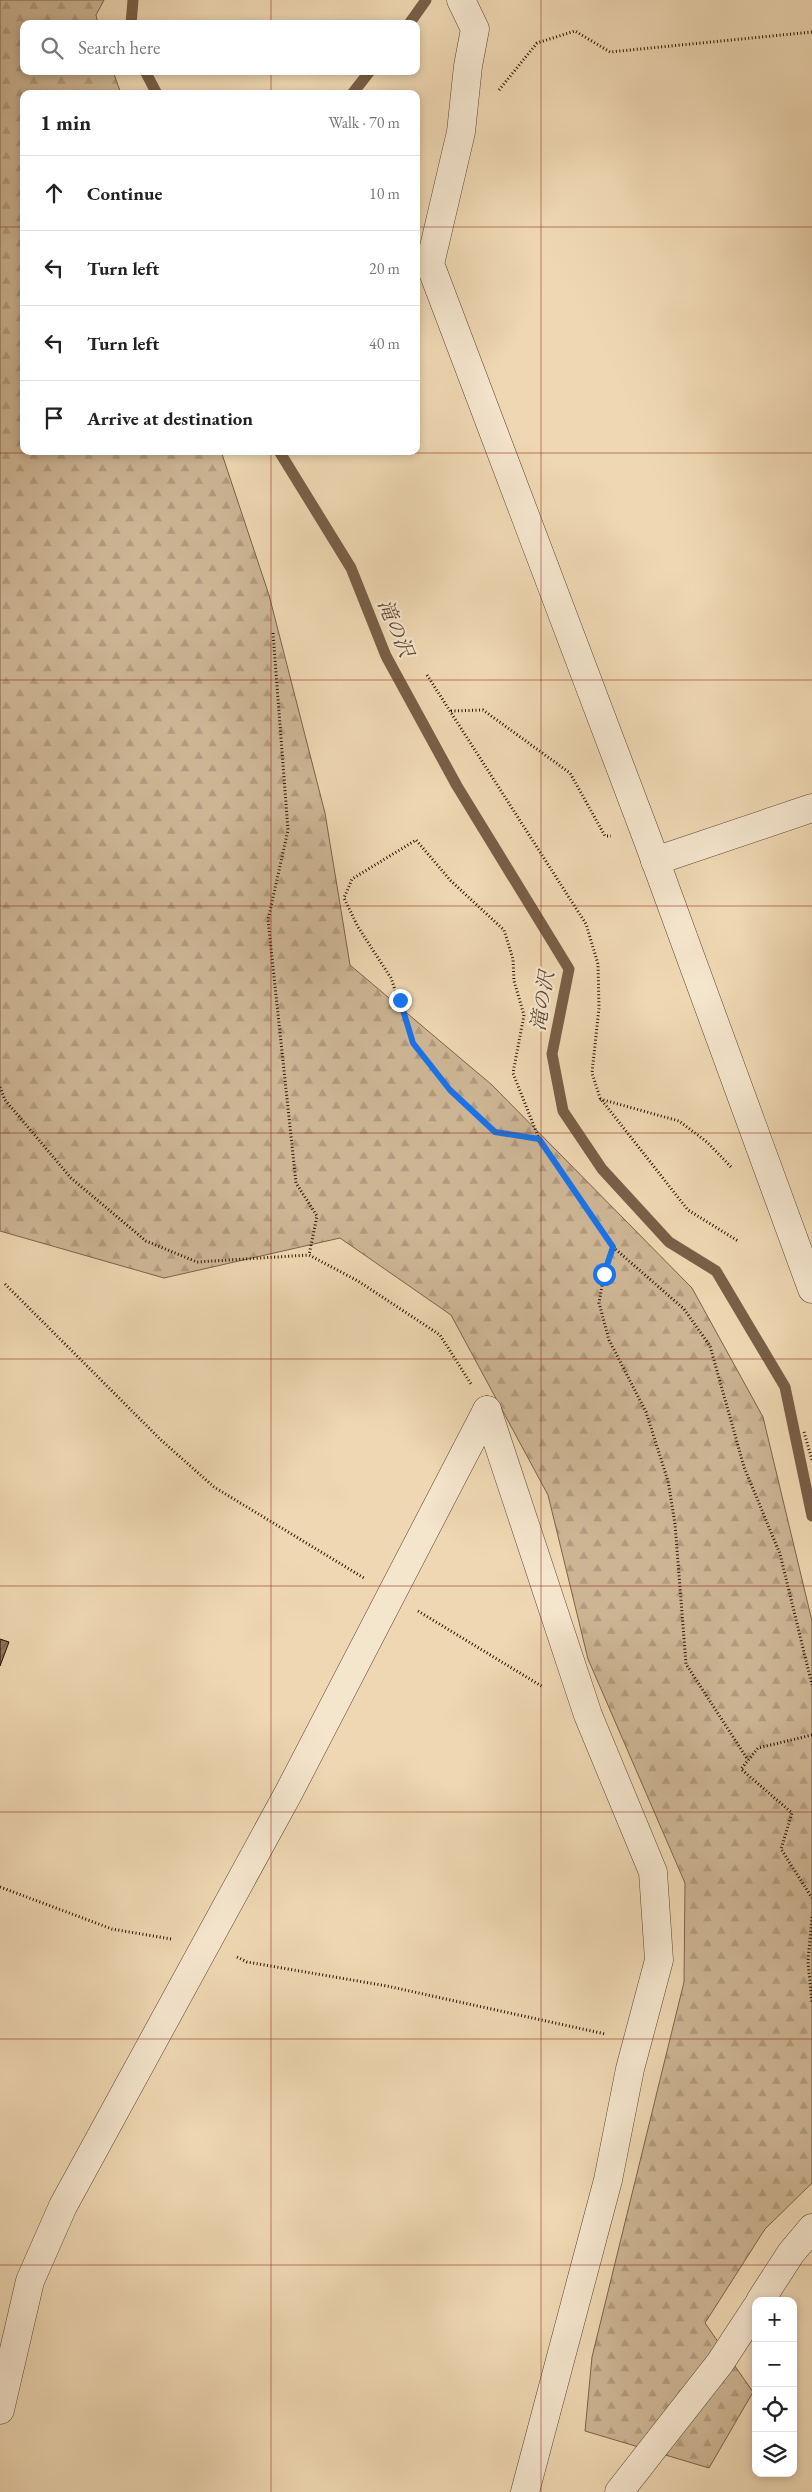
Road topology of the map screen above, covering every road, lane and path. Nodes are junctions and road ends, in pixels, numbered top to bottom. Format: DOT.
graph roads {
  1 [pos="460,0"];
  2 [pos="812,32"];
  3 [pos="461,132"];
  4 [pos="273,633"];
  5 [pos="427,675"];
  6 [pos="451,711"];
  7 [pos="812,808"];
  8 [pos="651,849"];
  9 [pos="0,1087"];
  10 [pos="600,1098"];
  11 [pos="539,1139"];
  12 [pos="734,1169"];
  13 [pos="738,1241"];
  14 [pos="613,1247"];
  15 [pos="309,1255"];
  16 [pos="5,1284"];
  17 [pos="812,1289"];
  18 [pos="487,1410"];
  19 [pos="804,1432"];
  20 [pos="812,1460"];
  21 [pos="391,1595"];
  22 [pos="812,1685"];
  23 [pos="588,1715"];
  24 [pos="812,1735"];
  25 [pos="748,1760"];
  26 [pos="0,1887"];
  27 [pos="812,1898"];
  28 [pos="812,1917"];
  29 [pos="206,1944"];
  30 [pos="812,2004"];
  31 [pos="637,2042"];
  32 [pos="812,2228"];
  33 [pos="763,2297"];
  34 [pos="752,2314"];
  35 [pos="0,2410"];
  36 [pos="525,2492"];
  37 [pos="619,2492"];
  1 -- 3 [label="street"];
  2 -- 3 [label="path"];
  3 -- 8 [label="street"];
  4 -- 15 [label="path"];
  5 -- 6 [label="path"];
  6 -- 8 [label="path"];
  6 -- 10 [label="path"];
  7 -- 8 [label="street"];
  8 -- 17 [label="street"];
  9 -- 15 [label="path"];
  10 -- 12 [label="path"];
  10 -- 13 [label="path"];
  11 -- 11 [label="path"];
  11 -- 14 [label="path"];
  14 -- 22 [label="path"];
  14 -- 25 [label="path"];
  15 -- 18 [label="path"];
  16 -- 21 [label="path"];
  18 -- 21 [label="street"];
  18 -- 23 [label="street"];
  19 -- 20 [label="path"];
  21 -- 23 [label="path"];
  21 -- 29 [label="street"];
  23 -- 31 [label="street"];
  24 -- 25 [label="path"];
  25 -- 27 [label="path"];
  26 -- 29 [label="path"];
  28 -- 30 [label="path"];
  29 -- 31 [label="path"];
  29 -- 35 [label="street"];
  31 -- 36 [label="street"];
  32 -- 33 [label="street"];
  34 -- 37 [label="street"];
}
